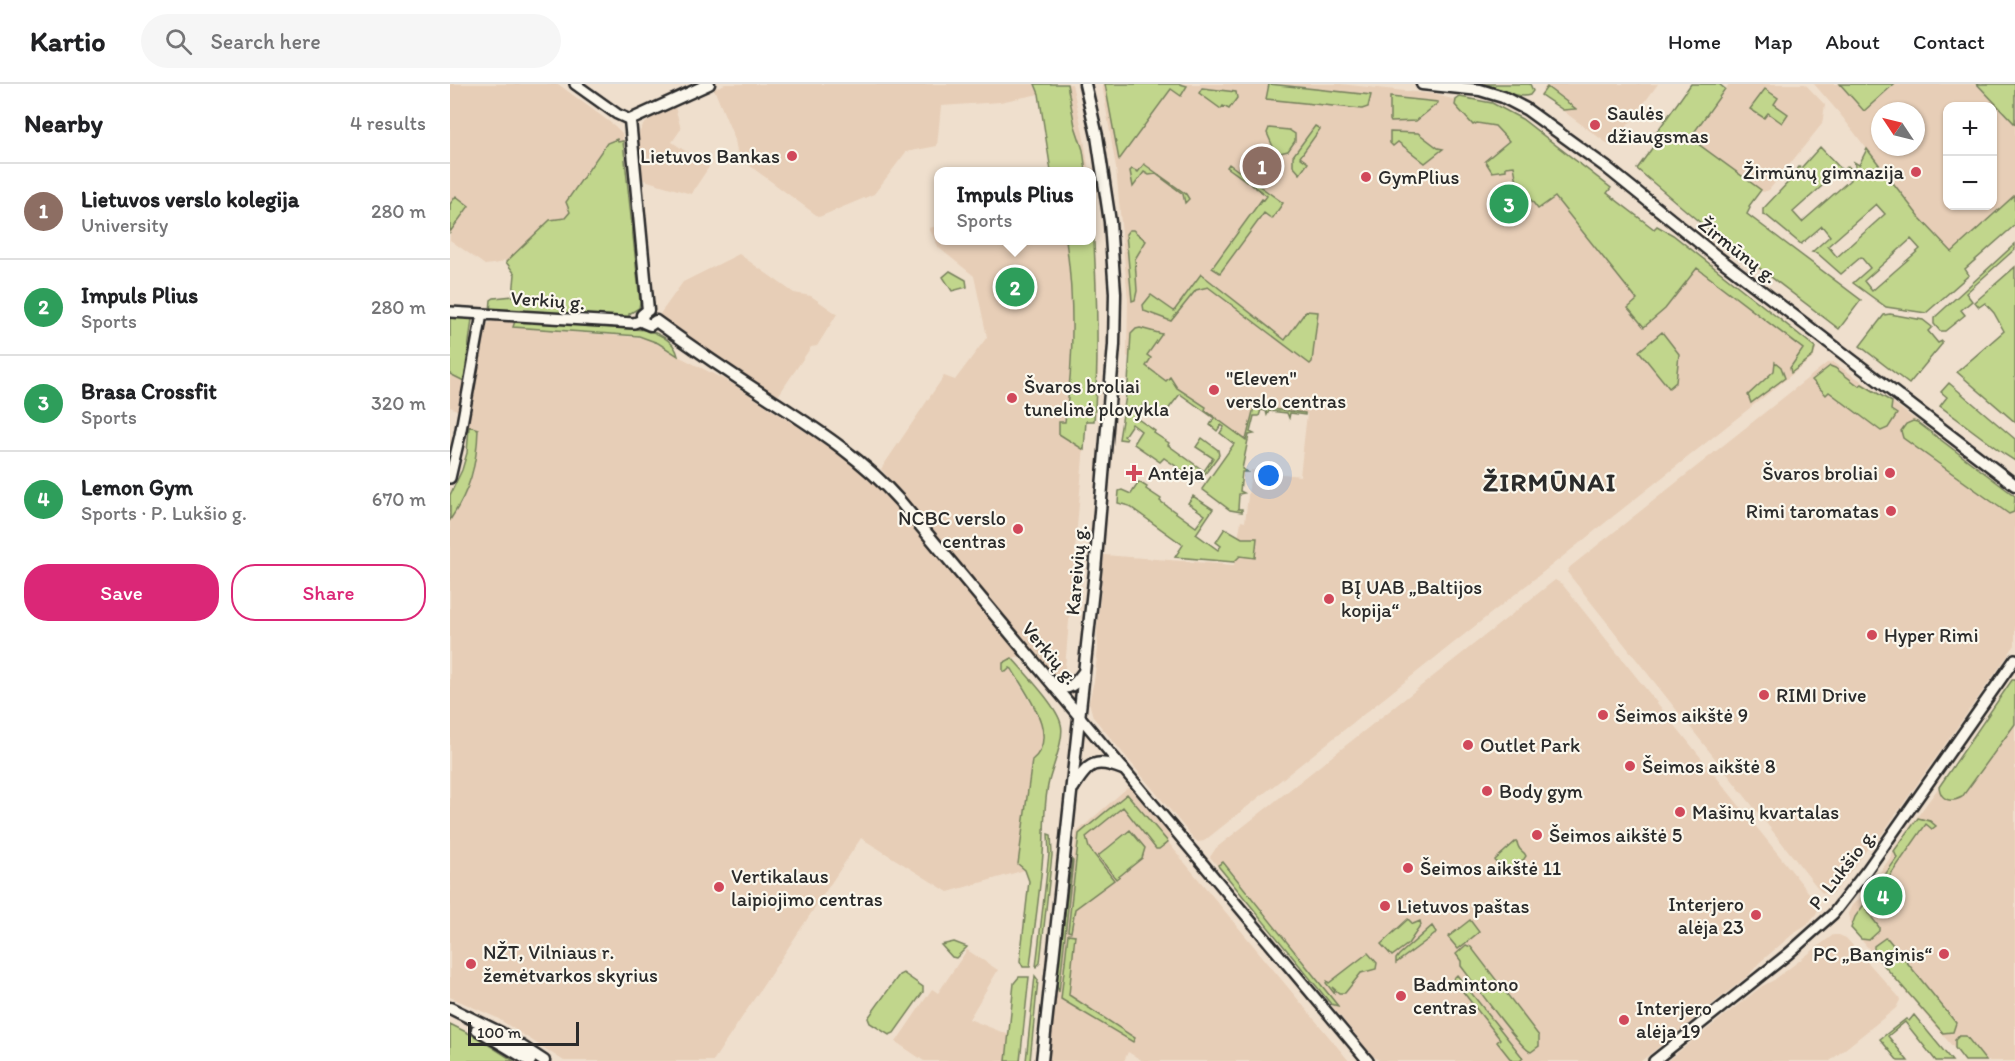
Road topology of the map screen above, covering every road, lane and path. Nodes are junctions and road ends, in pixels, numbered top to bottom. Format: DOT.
graph roads {
  1 [pos="575,84"];
  2 [pos="709,84"];
  3 [pos="1085,84"];
  4 [pos="1422,84"];
  5 [pos="630,120"];
  6 [pos="648,310"];
  7 [pos="450,312"];
  8 [pos="482,314"];
  9 [pos="642,320"];
  10 [pos="656,321"];
  11 [pos="450,478"];
  12 [pos="2015,485"];
  13 [pos="2015,659"];
  14 [pos="1085,670"];
  15 [pos="1053,684"];
  16 [pos="1080,717"];
  17 [pos="1123,769"];
  18 [pos="1071,791"];
  19 [pos="450,1008"];
  20 [pos="450,1016"];
  21 [pos="530,1061"];
  22 [pos="544,1061"];
  23 [pos="1042,1061"];
  24 [pos="1368,1061"];
  25 [pos="1654,1061"];
  1 -- 5 [label="main road"];
  2 -- 5 [label="main road"];
  3 -- 14 [label="main road, Kareivių g."];
  4 -- 12 [label="main road, Žirmūnų g."];
  5 -- 6 [label="main road"];
  6 -- 9 [label="main road"];
  6 -- 10 [label="main road"];
  7 -- 8 [label="main road, Verkių g."];
  8 -- 9 [label="main road, Verkių g."];
  8 -- 11 [label="main road"];
  9 -- 10 [label="main road"];
  10 -- 15 [label="main road, Verkių g."];
  13 -- 25 [label="main road, P. Lukšio g."];
  14 -- 15 [label="main road"];
  14 -- 16 [label="main road, Kareivių g."];
  15 -- 16 [label="main road, Verkių g."];
  16 -- 17 [label="main road, Verkių g."];
  16 -- 18 [label="main road, Kareivių g."];
  17 -- 18 [label="main road"];
  17 -- 24 [label="main road, Verkių g."];
  18 -- 23 [label="main road, Kareivių g."];
  19 -- 22 [label="main road"];
  20 -- 21 [label="main road"];
}
